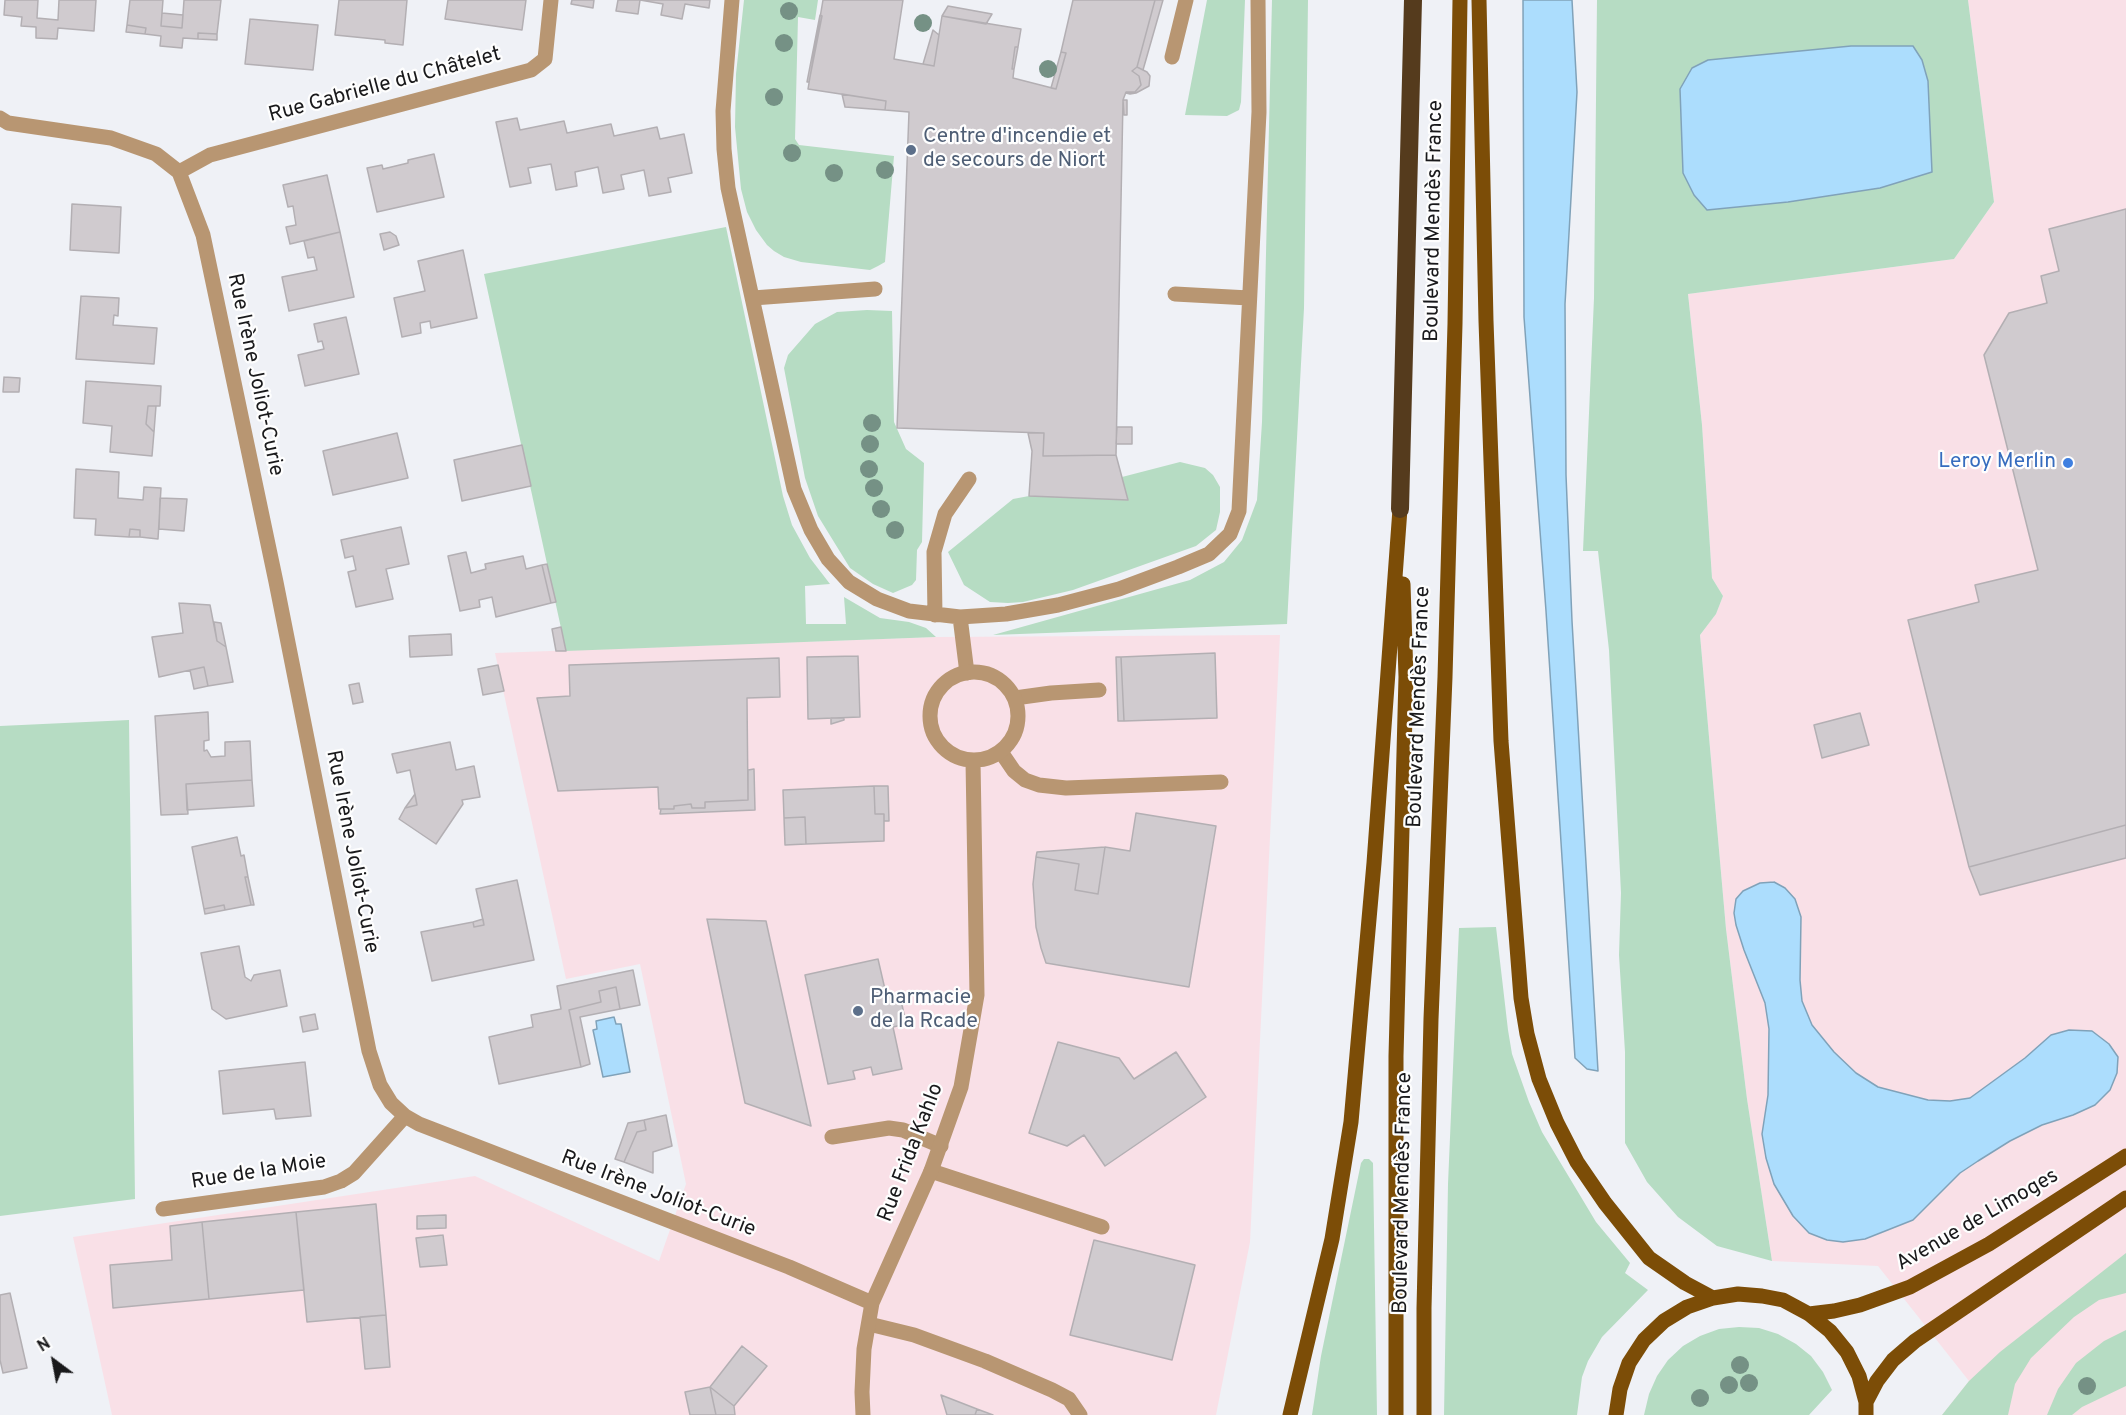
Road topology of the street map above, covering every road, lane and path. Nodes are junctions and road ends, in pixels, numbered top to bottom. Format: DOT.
graph roads {
  1 [pos="551,0"];
  2 [pos="732,0"];
  3 [pos="1185,0"];
  4 [pos="1258,0"];
  5 [pos="1413,0"];
  6 [pos="1460,0"];
  7 [pos="1479,0"];
  8 [pos="1172,57"];
  9 [pos="0,118"];
  10 [pos="180,172"];
  11 [pos="875,289"];
  12 [pos="1175,294"];
  13 [pos="753,298"];
  14 [pos="1249,298"];
  15 [pos="969,479"];
  16 [pos="1400,509"];
  17 [pos="935,615"];
  18 [pos="960,617"];
  19 [pos="967,673"];
  20 [pos="1099,690"];
  21 [pos="1015,699"];
  22 [pos="1001,752"];
  23 [pos="974,761"];
  24 [pos="1221,782"];
  25 [pos="405,1116"];
  26 [pos="832,1137"];
  27 [pos="941,1146"];
  28 [pos="2126,1156"];
  29 [pos="931,1171"];
  30 [pos="2126,1198"];
  31 [pos="163,1209"];
  32 [pos="1102,1227"];
  33 [pos="1713,1298"];
  34 [pos="872,1303"];
  35 [pos="1809,1314"];
  36 [pos="869,1324"];
  37 [pos="1866,1408"];
  38 [pos="863,1415"];
  39 [pos="1080,1415"];
  40 [pos="1290,1415"];
  41 [pos="1396,1415"];
  42 [pos="1424,1415"];
  43 [pos="1616,1415"];
  1 -- 10 [label="street, Rue Gabrielle du Châtelet"];
  2 -- 13 [label="street"];
  3 -- 8 [label="street"];
  4 -- 14 [label="street"];
  5 -- 16 [label="highway, Boulevard Mendès France"];
  6 -- 42 [label="main road, Boulevard Mendès France"];
  7 -- 33 [label="main road"];
  9 -- 10 [label="street"];
  10 -- 25 [label="street, Rue Irène Joliot-Curie"];
  11 -- 13 [label="street"];
  12 -- 14 [label="street"];
  13 -- 17 [label="street"];
  14 -- 18 [label="street"];
  15 -- 17 [label="street"];
  16 -- 40 [label="main road"];
  16 -- 41 [label="main road, Boulevard Mendès France"];
  17 -- 18 [label="street"];
  18 -- 19 [label="street"];
  19 -- 21 [label="street"];
  19 -- 23 [label="street"];
  20 -- 21 [label="street"];
  21 -- 22 [label="street"];
  22 -- 23 [label="street"];
  22 -- 24 [label="street"];
  23 -- 27 [label="street, Rue Frida Kahlo"];
  25 -- 31 [label="street, Rue de la Moie"];
  25 -- 34 [label="street, Rue Irène Joliot-Curie"];
  26 -- 27 [label="street"];
  27 -- 29 [label="street, Rue Frida Kahlo"];
  28 -- 35 [label="main road, Avenue de Limoges"];
  29 -- 32 [label="street"];
  29 -- 34 [label="street, Rue Frida Kahlo"];
  30 -- 37 [label="main road"];
  33 -- 35 [label="main road"];
  33 -- 43 [label="main road"];
  34 -- 36 [label="street"];
  35 -- 37 [label="main road"];
  36 -- 38 [label="street"];
  36 -- 39 [label="street"];
}
